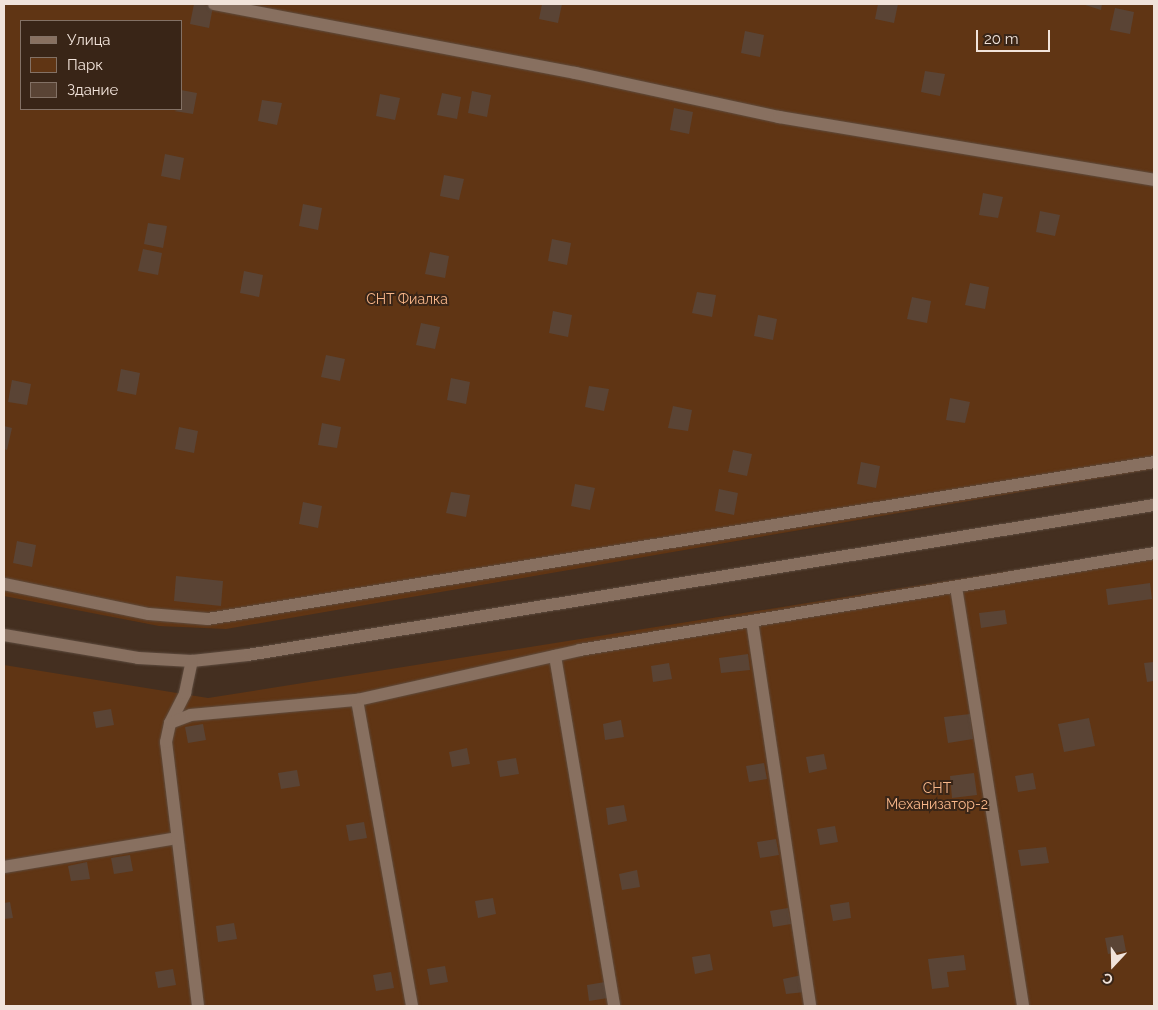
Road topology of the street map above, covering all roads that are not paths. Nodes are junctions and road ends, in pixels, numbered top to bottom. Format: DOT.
graph roads {
  1 [pos="214,4"];
  2 [pos="1154,180"];
  3 [pos="1154,462"];
  4 [pos="1154,505"];
  5 [pos="1154,556"];
  6 [pos="4,584"];
  7 [pos="956,586"];
  8 [pos="752,621"];
  9 [pos="4,635"];
  10 [pos="555,656"];
  11 [pos="192,661"];
  12 [pos="357,700"];
  13 [pos="170,723"];
  14 [pos="177,838"];
  15 [pos="4,867"];
  16 [pos="198,1006"];
  17 [pos="412,1006"];
  18 [pos="614,1006"];
  19 [pos="810,1006"];
  20 [pos="1023,1006"];
  1 -- 2 [label="street"];
  3 -- 6 [label="street"];
  4 -- 11 [label="street"];
  5 -- 7 [label="street"];
  7 -- 8 [label="street"];
  7 -- 20 [label="street"];
  8 -- 10 [label="street"];
  8 -- 19 [label="street"];
  9 -- 11 [label="street"];
  10 -- 12 [label="street"];
  10 -- 18 [label="street"];
  11 -- 13 [label="street"];
  12 -- 13 [label="street"];
  12 -- 17 [label="street"];
  13 -- 14 [label="street"];
  14 -- 15 [label="street"];
  14 -- 16 [label="street"];
}
